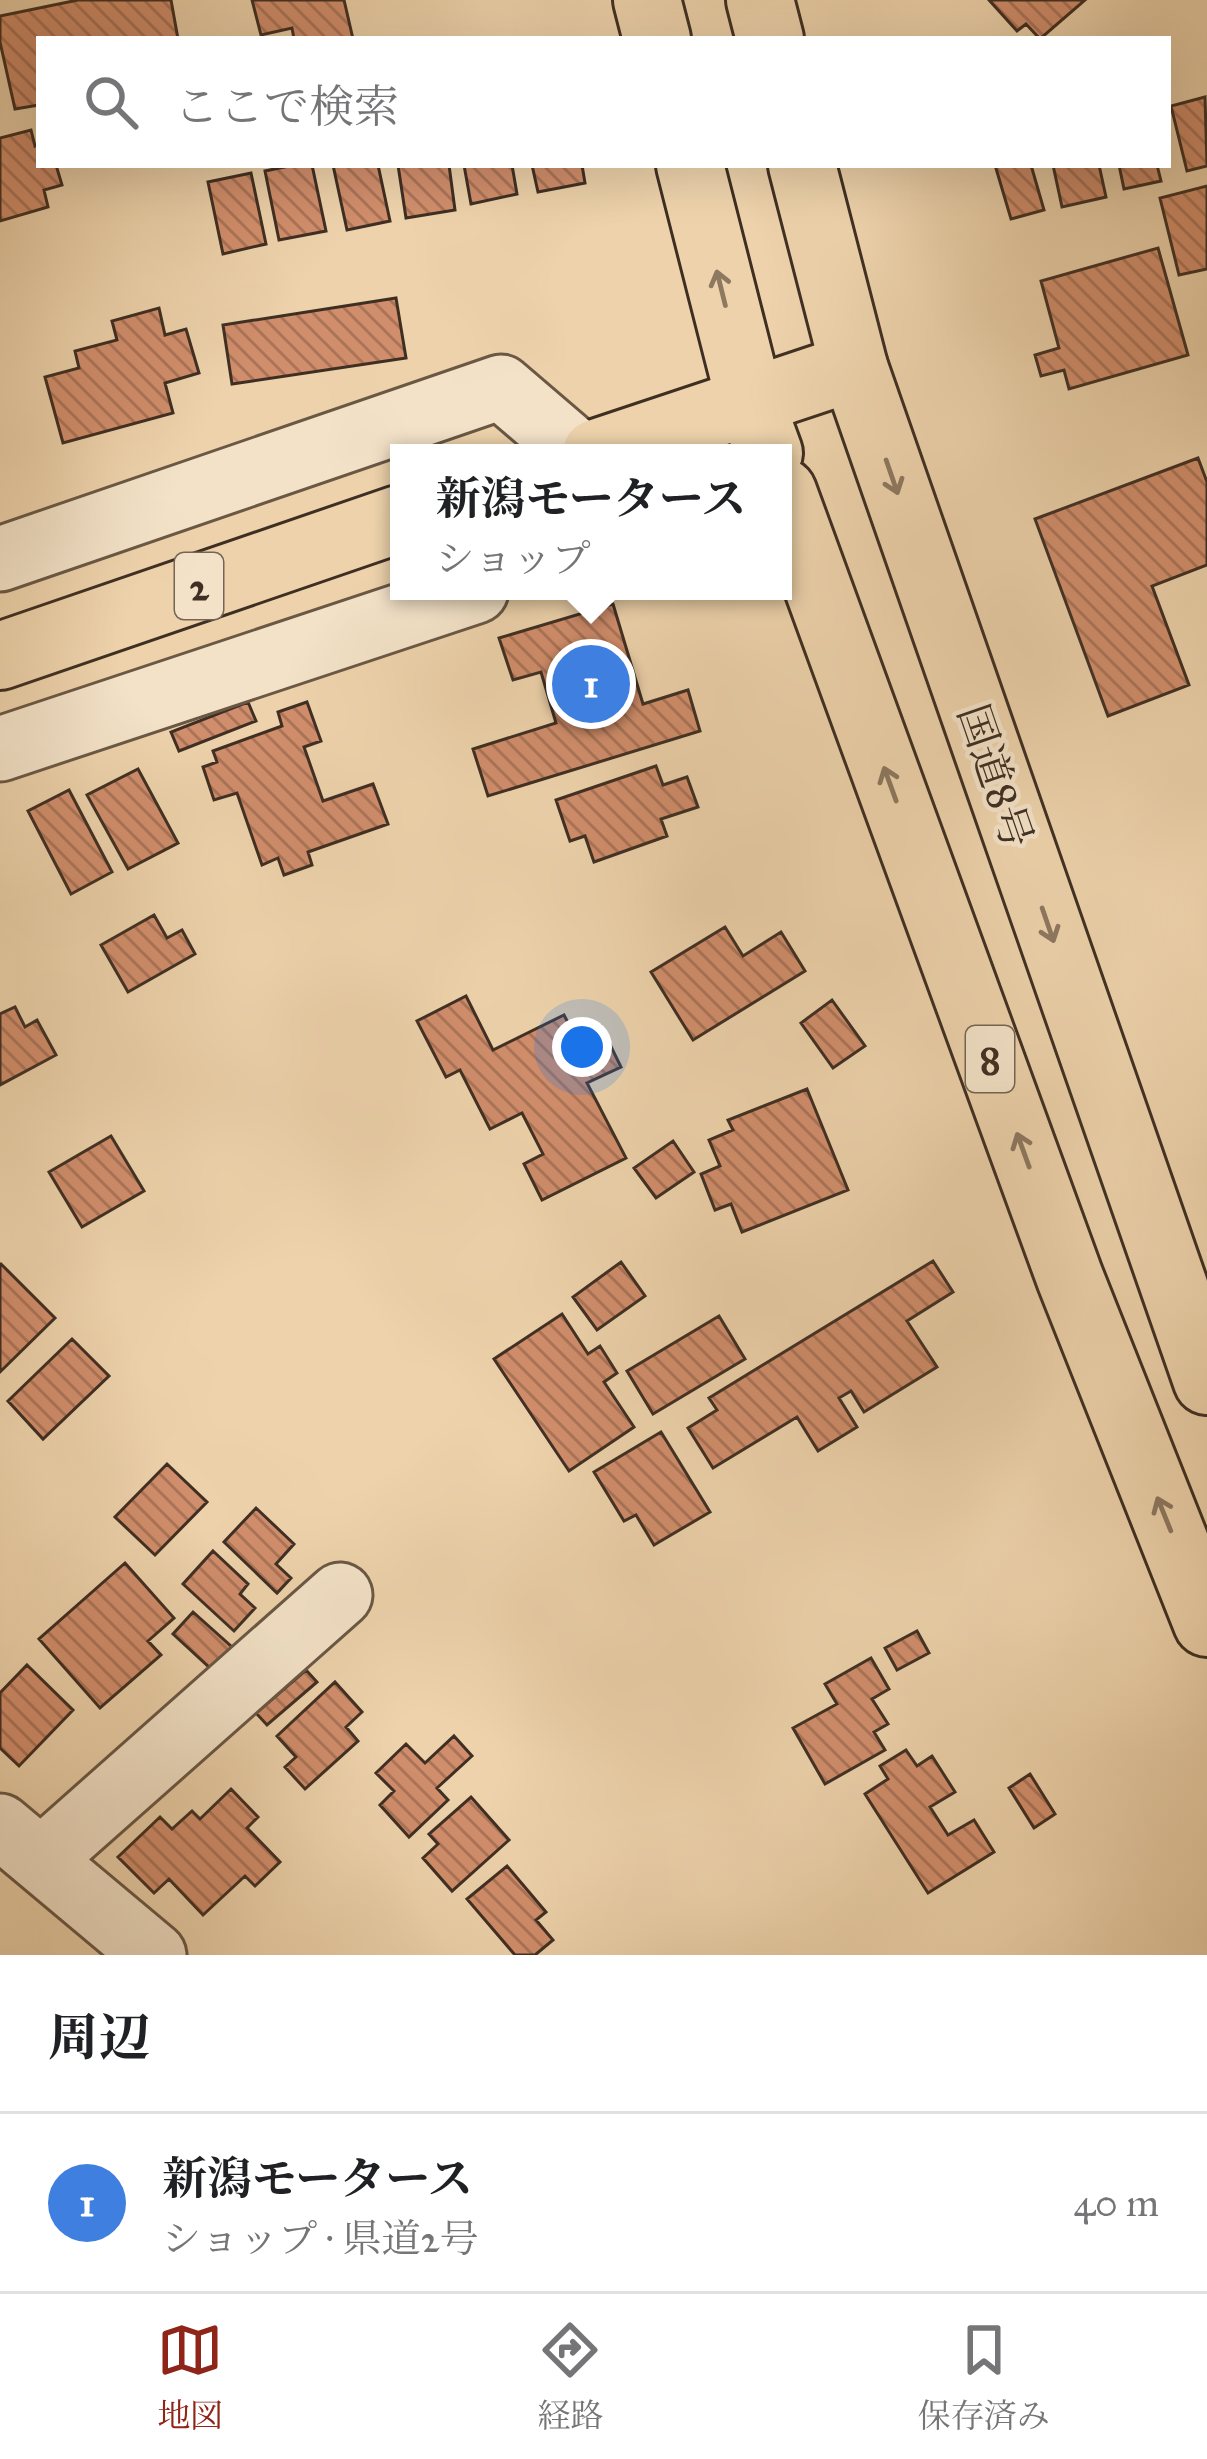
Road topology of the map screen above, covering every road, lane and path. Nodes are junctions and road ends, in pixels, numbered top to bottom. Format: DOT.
graph roads {
  1 [pos="647,0"];
  2 [pos="760,0"];
  3 [pos="656,36"];
  4 [pos="769,36"];
  5 [pos="691,168"];
  6 [pos="803,168"];
  7 [pos="854,367"];
  8 [pos="759,427"];
  9 [pos="567,444"];
  10 [pos="652,444"];
  11 [pos="792,517"];
  12 [pos="390,521"];
  13 [pos="0,559"];
  14 [pos="449,600"];
  15 [pos="0,656"];
  16 [pos="0,749"];
  17 [pos="1207,1381"];
  18 [pos="340,1595"];
  19 [pos="1207,1623"];
  20 [pos="20,1843"];
  21 [pos="134,1949"];
  1 -- 3 [label="main road"];
  2 -- 4 [label="main road"];
  8 -- 5 [label="main road, one-way"];
  6 -- 7 [label="main road, 国道8号"];
  7 -- 8 [label="main road"];
  7 -- 17 [label="main road, 国道8号, one-way"];
  8 -- 10 [label="main road"];
  9 -- 13 [label="street"];
  19 -- 11 [label="main road, 8, one-way"];
  12 -- 15 [label="main road, 2"];
  14 -- 16 [label="street"];
  18 -- 20 [label="street"];
  20 -- 21 [label="street"];
}
